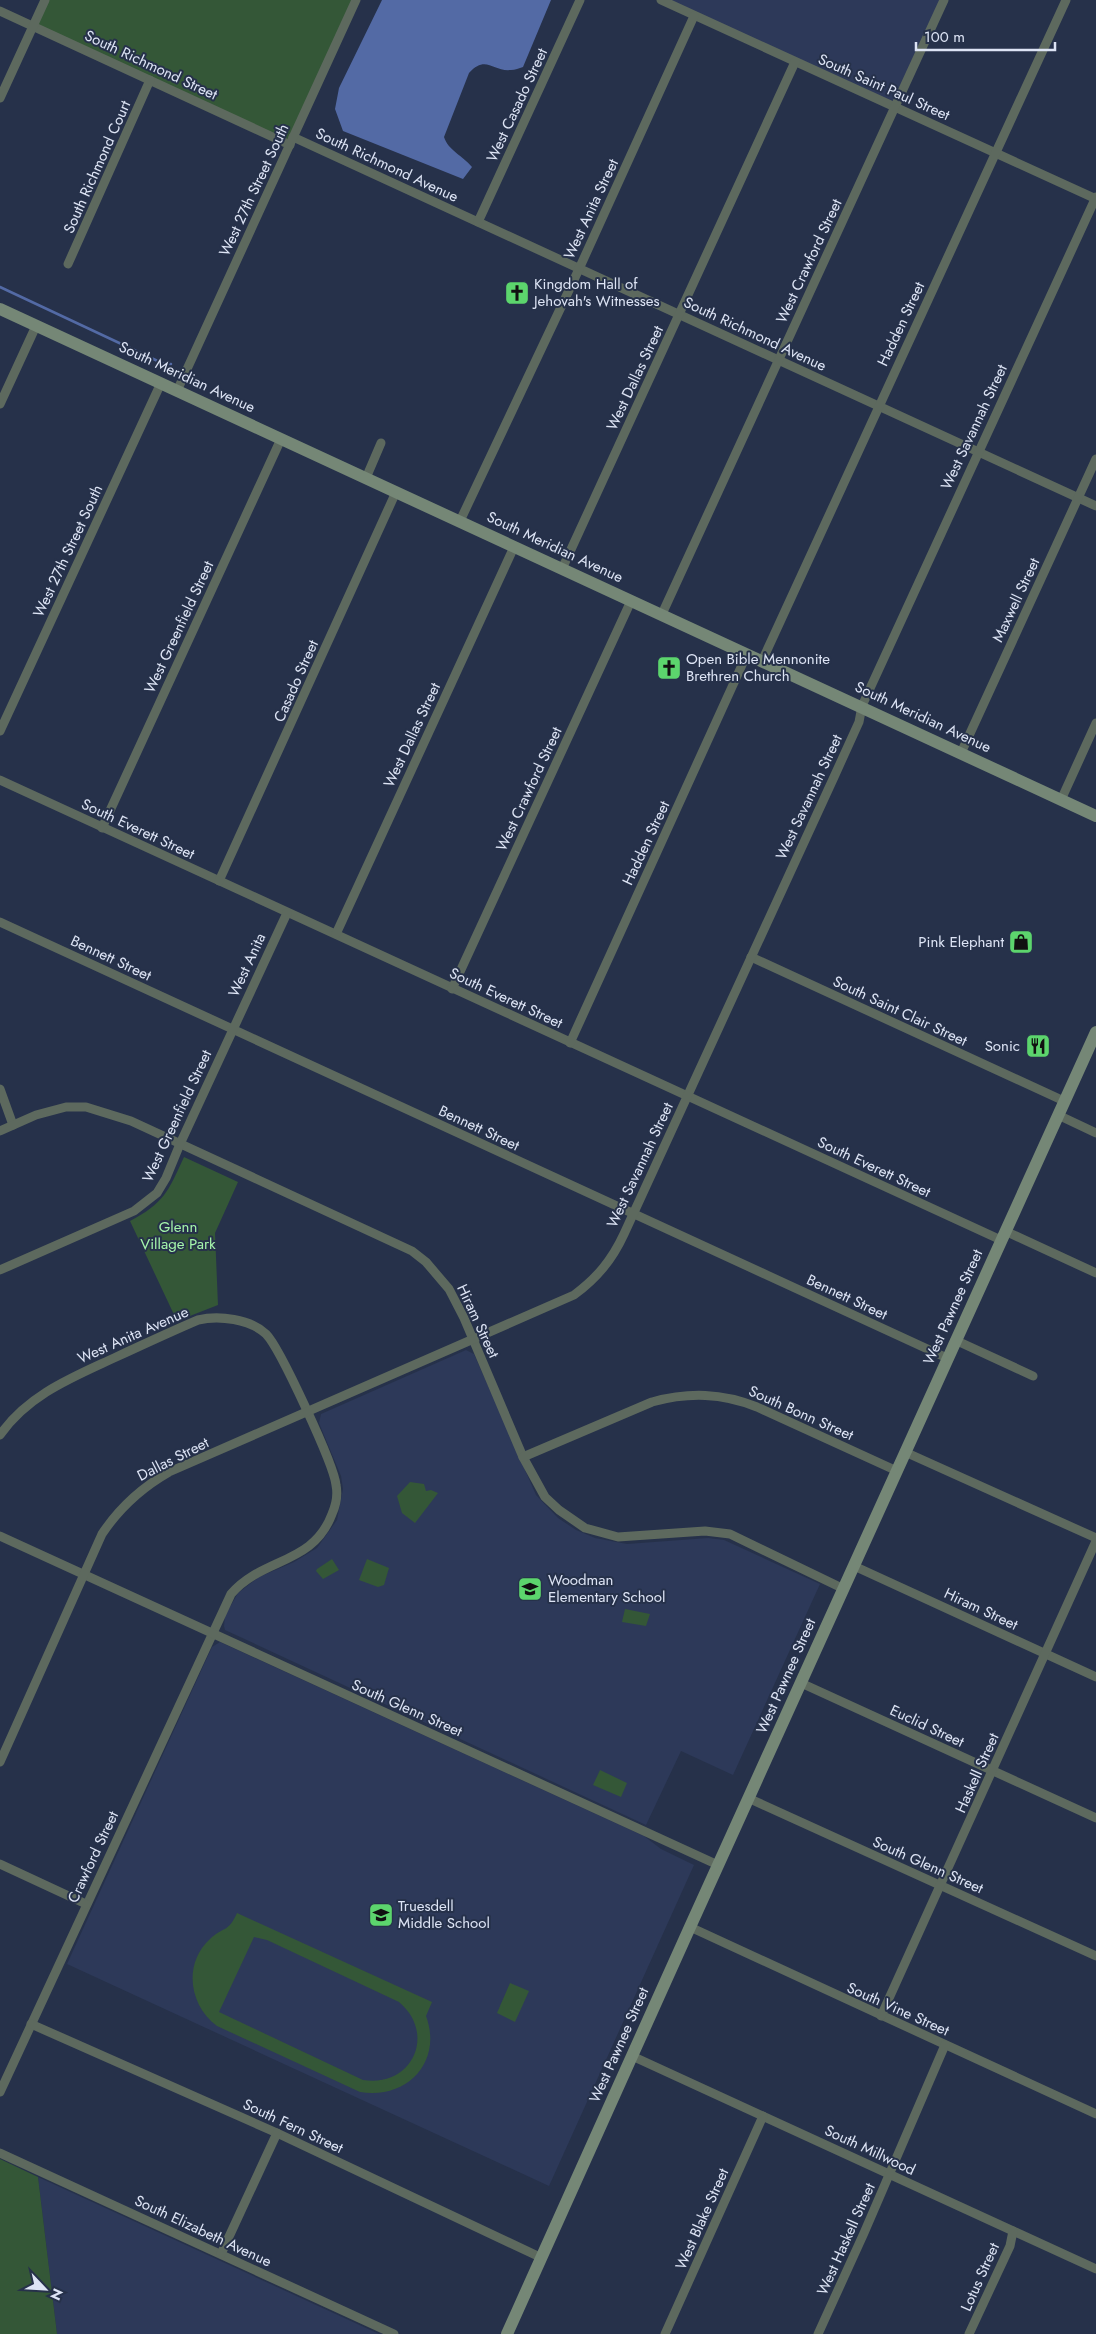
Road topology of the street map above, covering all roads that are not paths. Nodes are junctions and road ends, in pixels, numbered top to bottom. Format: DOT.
graph roads {
  1 [pos="45,0"];
  2 [pos="356,0"];
  3 [pos="580,0"];
  4 [pos="661,0"];
  5 [pos="944,0"];
  6 [pos="1066,0"];
  7 [pos="0,11"];
  8 [pos="694,16"];
  9 [pos="33,26"];
  10 [pos="795,62"];
  11 [pos="150,80"];
  12 [pos="0,98"];
  13 [pos="895,107"];
  14 [pos="291,141"];
  15 [pos="995,153"];
  16 [pos="1096,198"];
  17 [pos="478,222"];
  18 [pos="68,264"];
  19 [pos="579,269"];
  20 [pos="0,309"];
  21 [pos="679,314"];
  22 [pos="36,326"];
  23 [pos="779,360"];
  24 [pos="161,383"];
  25 [pos="177,391"];
  26 [pos="0,404"];
  27 [pos="878,407"];
  28 [pos="281,438"];
  29 [pos="381,443"];
  30 [pos="978,452"];
  31 [pos="1096,459"];
  32 [pos="366,478"];
  33 [pos="396,492"];
  34 [pos="1078,498"];
  35 [pos="1096,506"];
  36 [pos="460,521"];
  37 [pos="514,547"];
  38 [pos="562,569"];
  39 [pos="631,600"];
  40 [pos="662,614"];
  41 [pos="747,654"];
  42 [pos="762,661"];
  43 [pos="862,706"];
  44 [pos="1096,724"];
  45 [pos="0,730"];
  46 [pos="960,753"];
  47 [pos="0,780"];
  48 [pos="1061,800"];
  49 [pos="1096,816"];
  50 [pos="102,828"];
  51 [pos="219,881"];
  52 [pos="287,913"];
  53 [pos="0,922"];
  54 [pos="336,934"];
  55 [pos="751,957"];
  56 [pos="452,989"];
  57 [pos="233,1029"];
  58 [pos="1096,1032"];
  59 [pos="570,1043"];
  60 [pos="0,1089"];
  61 [pos="687,1096"];
  62 [pos="1064,1101"];
  63 [pos="1058,1115"];
  64 [pos="13,1125"];
  65 [pos="0,1130"];
  66 [pos="1096,1133"];
  67 [pos="180,1144"];
  68 [pos="633,1213"];
  69 [pos="1003,1235"];
  70 [pos="0,1270"];
  71 [pos="1096,1273"];
  72 [pos="473,1340"];
  73 [pos="955,1340"];
  74 [pos="947,1358"];
  75 [pos="1033,1376"];
  76 [pos="307,1413"];
  77 [pos="0,1435"];
  78 [pos="905,1452"];
  79 [pos="523,1457"];
  80 [pos="897,1471"];
  81 [pos="0,1536"];
  82 [pos="1096,1540"];
  83 [pos="854,1566"];
  84 [pos="84,1575"];
  85 [pos="844,1589"];
  86 [pos="211,1634"];
  87 [pos="1045,1654"];
  88 [pos="1096,1677"];
  89 [pos="801,1683"];
  90 [pos="0,1762"];
  91 [pos="992,1771"];
  92 [pos="748,1798"];
  93 [pos="1096,1818"];
  94 [pos="0,1864"];
  95 [pos="718,1865"];
  96 [pos="941,1886"];
  97 [pos="86,1904"];
  98 [pos="690,1927"];
  99 [pos="1096,1956"];
  100 [pos="881,2016"];
  101 [pos="31,2024"];
  102 [pos="945,2045"];
  103 [pos="632,2056"];
  104 [pos="0,2092"];
  105 [pos="1096,2114"];
  106 [pos="764,2116"];
  107 [pos="277,2133"];
  108 [pos="0,2153"];
  109 [pos="890,2174"];
  110 [pos="1014,2231"];
  111 [pos="221,2254"];
  112 [pos="542,2258"];
  113 [pos="1096,2269"];
  114 [pos="394,2334"];
  115 [pos="508,2334"];
  116 [pos="665,2334"];
  117 [pos="818,2334"];
  118 [pos="969,2334"];
  1 -- 9 [label="street"];
  2 -- 14 [label="street, West 27th Street South"];
  3 -- 17 [label="street, West Casado Street"];
  4 -- 8 [label="street, South Saint Paul Street"];
  5 -- 13 [label="street, West Crawford Street"];
  6 -- 15 [label="street, Hadden Street"];
  7 -- 9 [label="street, South Richmond Street"];
  8 -- 10 [label="street, South Saint Paul Street"];
  8 -- 19 [label="street, West Anita Street"];
  9 -- 11 [label="street, South Richmond Street"];
  9 -- 12 [label="street"];
  10 -- 13 [label="street, South Saint Paul Street"];
  10 -- 21 [label="street, West Dallas Street"];
  11 -- 14 [label="street, South Richmond Street"];
  11 -- 18 [label="street, South Richmond Court"];
  13 -- 15 [label="street, South Saint Paul Street"];
  13 -- 23 [label="street, West Crawford Street"];
  14 -- 17 [label="street, South Richmond Avenue"];
  14 -- 25 [label="street, West 27th Street South"];
  15 -- 16 [label="street, South Saint Paul Street"];
  15 -- 27 [label="street, Hadden Street"];
  16 -- 30 [label="street, West Savannah Street"];
  17 -- 19 [label="street, South Richmond Avenue"];
  19 -- 21 [label="street, South Richmond Avenue"];
  19 -- 36 [label="street, West Anita Street"];
  20 -- 22 [label="main road, South Meridian Avenue"];
  21 -- 23 [label="street, South Richmond Avenue"];
  21 -- 38 [label="street, West Dallas Street"];
  22 -- 24 [label="main road, South Meridian Avenue"];
  22 -- 26 [label="street"];
  23 -- 27 [label="street, South Richmond Avenue"];
  23 -- 40 [label="street, West Crawford Street"];
  24 -- 25 [label="main road, South Meridian Avenue"];
  24 -- 45 [label="street, West 27th Street South"];
  25 -- 28 [label="main road, South Meridian Avenue"];
  27 -- 30 [label="street, South Richmond Avenue"];
  27 -- 42 [label="street, Hadden Street"];
  28 -- 32 [label="main road, South Meridian Avenue"];
  28 -- 50 [label="street, West Greenfield Street"];
  29 -- 32 [label="street"];
  30 -- 34 [label="street, South Richmond Avenue"];
  30 -- 43 [label="street, West Savannah Street"];
  31 -- 34 [label="street, Maxwell Street"];
  32 -- 33 [label="main road, South Meridian Avenue"];
  33 -- 36 [label="main road, South Meridian Avenue"];
  33 -- 51 [label="street, Casado Street"];
  34 -- 35 [label="street, South Richmond Avenue"];
  34 -- 46 [label="street, Maxwell Street"];
  36 -- 37 [label="main road, South Meridian Avenue"];
  37 -- 38 [label="main road, South Meridian Avenue"];
  37 -- 54 [label="street, West Dallas Street"];
  38 -- 39 [label="main road, South Meridian Avenue"];
  39 -- 40 [label="main road, South Meridian Avenue"];
  39 -- 56 [label="street, West Crawford Street"];
  40 -- 41 [label="main road, South Meridian Avenue"];
  41 -- 42 [label="main road, South Meridian Avenue"];
  41 -- 59 [label="street, Hadden Street"];
  42 -- 43 [label="main road, South Meridian Avenue"];
  43 -- 46 [label="main road, South Meridian Avenue"];
  43 -- 55 [label="street, West Savannah Street"];
  44 -- 48 [label="street"];
  46 -- 48 [label="main road, South Meridian Avenue"];
  47 -- 50 [label="street, South Everett Street"];
  48 -- 49 [label="main road, South Meridian Avenue"];
  50 -- 51 [label="street, South Everett Street"];
  51 -- 52 [label="street, South Everett Street"];
  52 -- 54 [label="street, South Everett Street"];
  52 -- 57 [label="street, West Anita"];
  53 -- 57 [label="street, Bennett Street"];
  54 -- 56 [label="street, South Everett Street"];
  55 -- 61 [label="street, West Savannah Street"];
  55 -- 62 [label="street, South Saint Clair Street"];
  56 -- 59 [label="street, South Everett Street"];
  57 -- 67 [label="street, West Greenfield Street"];
  57 -- 68 [label="street, Bennett Street"];
  58 -- 62 [label="main road, West Pawnee Street"];
  59 -- 61 [label="street, South Everett Street"];
  60 -- 64 [label="street"];
  61 -- 68 [label="street, West Savannah Street"];
  61 -- 69 [label="street, South Everett Street"];
  62 -- 63 [label="main road, West Pawnee Street"];
  63 -- 66 [label="street"];
  63 -- 69 [label="main road, West Pawnee Street"];
  64 -- 65 [label="street, Hiram Street"];
  64 -- 67 [label="street, Hiram Street"];
  67 -- 70 [label="street, West Greenfield Street"];
  67 -- 72 [label="street, Hiram Street"];
  68 -- 72 [label="street, West Savannah Street"];
  68 -- 74 [label="street, Bennett Street"];
  69 -- 71 [label="street, South Everett Street"];
  69 -- 73 [label="main road, West Pawnee Street"];
  72 -- 76 [label="street, Dallas Street"];
  72 -- 79 [label="street, Hiram Street"];
  73 -- 74 [label="main road, West Pawnee Street"];
  73 -- 75 [label="street"];
  74 -- 78 [label="main road, West Pawnee Street"];
  76 -- 77 [label="street, West Anita Avenue"];
  76 -- 84 [label="street, Dallas Street"];
  76 -- 86 [label="street"];
  78 -- 80 [label="main road, West Pawnee Street"];
  78 -- 82 [label="street"];
  79 -- 80 [label="street, South Bonn Street"];
  79 -- 85 [label="street, Hiram Street"];
  80 -- 83 [label="main road, West Pawnee Street"];
  81 -- 84 [label="street, South Glenn Street"];
  82 -- 87 [label="street, Haskell Street"];
  83 -- 85 [label="main road, West Pawnee Street"];
  83 -- 87 [label="street, Hiram Street"];
  84 -- 86 [label="street, South Glenn Street"];
  84 -- 90 [label="street, Dallas Street"];
  85 -- 89 [label="main road, West Pawnee Street"];
  86 -- 95 [label="street, South Glenn Street"];
  86 -- 97 [label="street, Crawford Street"];
  87 -- 88 [label="street, Hiram Street"];
  87 -- 91 [label="street, Haskell Street"];
  89 -- 91 [label="street, Euclid Street"];
  89 -- 92 [label="main road, West Pawnee Street"];
  91 -- 93 [label="street, Euclid Street"];
  91 -- 96 [label="street, Haskell Street"];
  92 -- 95 [label="main road, West Pawnee Street"];
  92 -- 96 [label="street, South Glenn Street"];
  94 -- 97 [label="street"];
  95 -- 98 [label="main road, West Pawnee Street"];
  96 -- 99 [label="street, South Glenn Street"];
  96 -- 100 [label="street, Haskell Street"];
  97 -- 101 [label="street, Crawford Street"];
  98 -- 100 [label="street, South Vine Street"];
  98 -- 103 [label="main road, West Pawnee Street"];
  100 -- 102 [label="street, South Vine Street"];
  101 -- 104 [label="street, Crawford Street"];
  101 -- 107 [label="street, South Fern Street"];
  102 -- 105 [label="street, South Vine Street"];
  102 -- 109 [label="street, West Haskell Street"];
  103 -- 106 [label="street, South Millwood"];
  103 -- 112 [label="main road, West Pawnee Street"];
  106 -- 109 [label="street, South Millwood"];
  106 -- 116 [label="street, West Blake Street"];
  107 -- 111 [label="street"];
  107 -- 112 [label="street, South Fern Street"];
  108 -- 111 [label="street, South Elizabeth Avenue"];
  109 -- 110 [label="street, South Millwood"];
  109 -- 117 [label="street, West Haskell Street"];
  110 -- 113 [label="street, South Millwood"];
  110 -- 118 [label="street, Lotus Street"];
  111 -- 114 [label="street, South Elizabeth Avenue"];
  112 -- 115 [label="main road, West Pawnee Street"];
}
